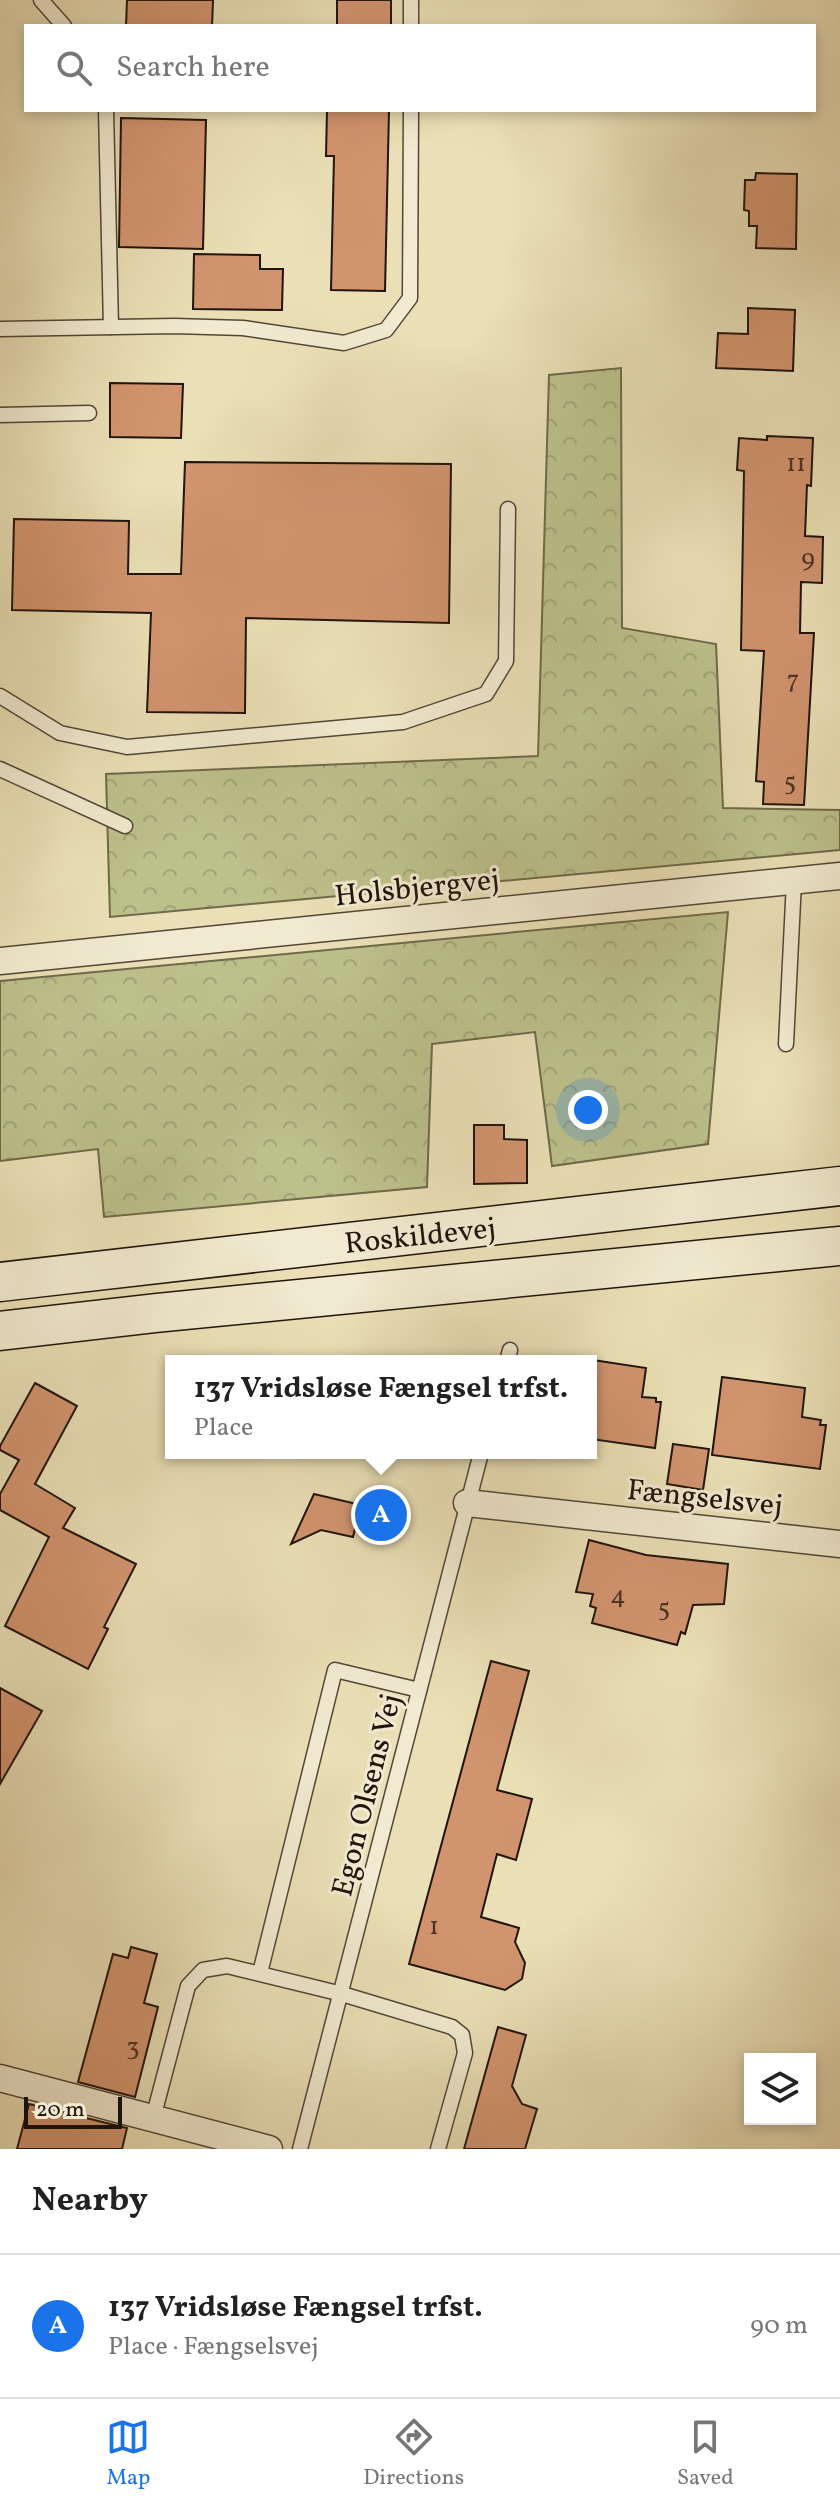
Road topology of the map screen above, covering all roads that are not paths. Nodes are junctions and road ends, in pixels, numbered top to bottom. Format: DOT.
graph roads {
  1 [pos="41,0"];
  2 [pos="411,0"];
  3 [pos="62,24"];
  4 [pos="411,24"];
  5 [pos="106,112"];
  6 [pos="411,112"];
  7 [pos="111,327"];
  8 [pos="0,329"];
  9 [pos="89,413"];
  10 [pos="0,415"];
  11 [pos="508,509"];
  12 [pos="0,696"];
  13 [pos="0,769"];
  14 [pos="125,826"];
  15 [pos="840,876"];
  16 [pos="794,881"];
  17 [pos="0,961"];
  18 [pos="786,1044"];
  19 [pos="840,1186"];
  20 [pos="840,1246"];
  21 [pos="0,1282"];
  22 [pos="0,1331"];
  23 [pos="479,1459"];
  24 [pos="467,1503"];
  25 [pos="840,1544"];
  26 [pos="419,1690"];
  27 [pos="260,1973"];
  28 [pos="342,1994"];
  29 [pos="0,2078"];
  30 [pos="153,2118"];
  31 [pos="269,2149"];
  32 [pos="300,2149"];
  33 [pos="438,2149"];
  1 -- 3 [label="lane"];
  2 -- 4 [label="lane"];
  5 -- 7 [label="lane"];
  6 -- 7 [label="lane"];
  7 -- 8 [label="lane"];
  9 -- 10 [label="lane"];
  11 -- 12 [label="lane"];
  13 -- 14 [label="lane"];
  15 -- 16 [label="street, Holsbjergvej"];
  16 -- 17 [label="street, Holsbjergvej"];
  16 -- 18 [label="lane"];
  19 -- 21 [label="main road, Roskildevej"];
  20 -- 22 [label="main road, Roskildevej"];
  23 -- 24 [label="lane, Egon Olsens Vej"];
  24 -- 25 [label="street, Fængselsvej"];
  24 -- 26 [label="lane, Egon Olsens Vej"];
  26 -- 27 [label="lane"];
  26 -- 28 [label="lane, Egon Olsens Vej"];
  27 -- 28 [label="lane"];
  27 -- 30 [label="lane"];
  28 -- 32 [label="lane, Egon Olsens Vej"];
  28 -- 33 [label="lane"];
  29 -- 30 [label="street"];
  30 -- 31 [label="street"];
}
